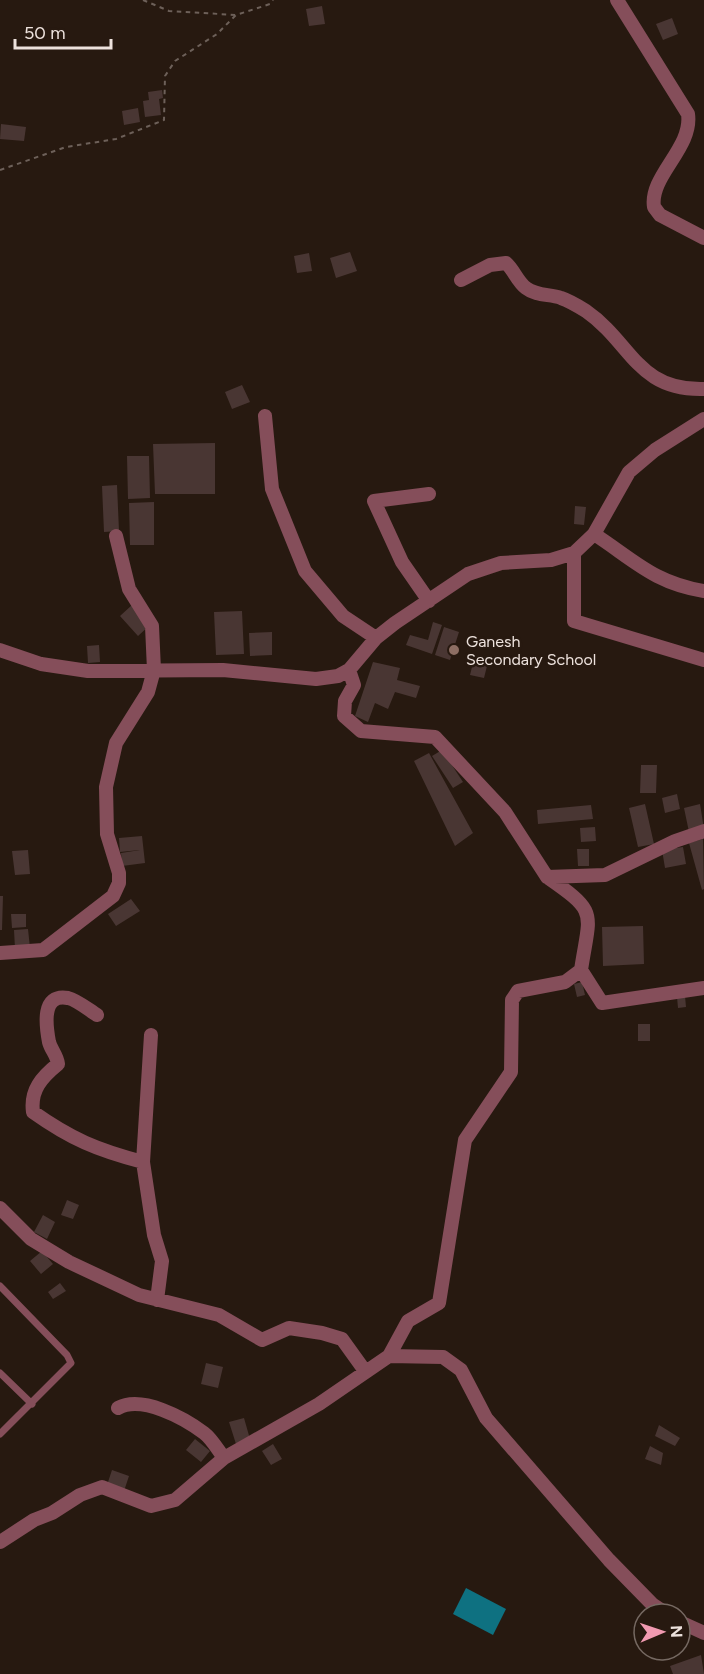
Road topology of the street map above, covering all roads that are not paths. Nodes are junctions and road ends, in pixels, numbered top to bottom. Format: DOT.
graph roads {
  1 [pos="618,0"];
  2 [pos="704,238"];
  3 [pos="461,280"];
  4 [pos="704,389"];
  5 [pos="265,416"];
  6 [pos="704,419"];
  7 [pos="429,494"];
  8 [pos="594,534"];
  9 [pos="116,536"];
  10 [pos="574,552"];
  11 [pos="704,591"];
  12 [pos="429,601"];
  13 [pos="376,638"];
  14 [pos="0,650"];
  15 [pos="704,660"];
  16 [pos="154,670"];
  17 [pos="349,670"];
  18 [pos="704,831"];
  19 [pos="547,877"];
  20 [pos="0,952"];
  21 [pos="581,970"];
  22 [pos="704,988"];
  23 [pos="97,1015"];
  24 [pos="151,1035"];
  25 [pos="143,1162"];
  26 [pos="0,1208"];
  27 [pos="0,1286"];
  28 [pos="157,1300"];
  29 [pos="389,1356"];
  30 [pos="365,1371"];
  31 [pos="0,1373"];
  32 [pos="32,1404"];
  33 [pos="118,1408"];
  34 [pos="0,1434"];
  35 [pos="224,1458"];
  36 [pos="0,1542"];
  37 [pos="650,1602"];
  1 -- 2 [label="street"];
  3 -- 4 [label="street"];
  5 -- 13 [label="street"];
  6 -- 8 [label="street"];
  7 -- 12 [label="street"];
  8 -- 10 [label="street"];
  8 -- 11 [label="street"];
  9 -- 16 [label="street"];
  10 -- 12 [label="street"];
  10 -- 15 [label="street"];
  12 -- 13 [label="street"];
  13 -- 17 [label="street"];
  14 -- 16 [label="street"];
  16 -- 17 [label="street"];
  16 -- 20 [label="street"];
  17 -- 19 [label="street"];
  18 -- 19 [label="street"];
  19 -- 21 [label="street"];
  21 -- 22 [label="street"];
  21 -- 29 [label="street"];
  23 -- 25 [label="street"];
  24 -- 25 [label="street"];
  25 -- 28 [label="street"];
  26 -- 28 [label="street"];
  27 -- 32 [label="lane"];
  28 -- 30 [label="street"];
  29 -- 30 [label="street"];
  29 -- 37 [label="street"];
  30 -- 35 [label="street"];
  31 -- 32 [label="lane"];
  32 -- 34 [label="lane"];
  33 -- 35 [label="street"];
  35 -- 36 [label="street"];
}
